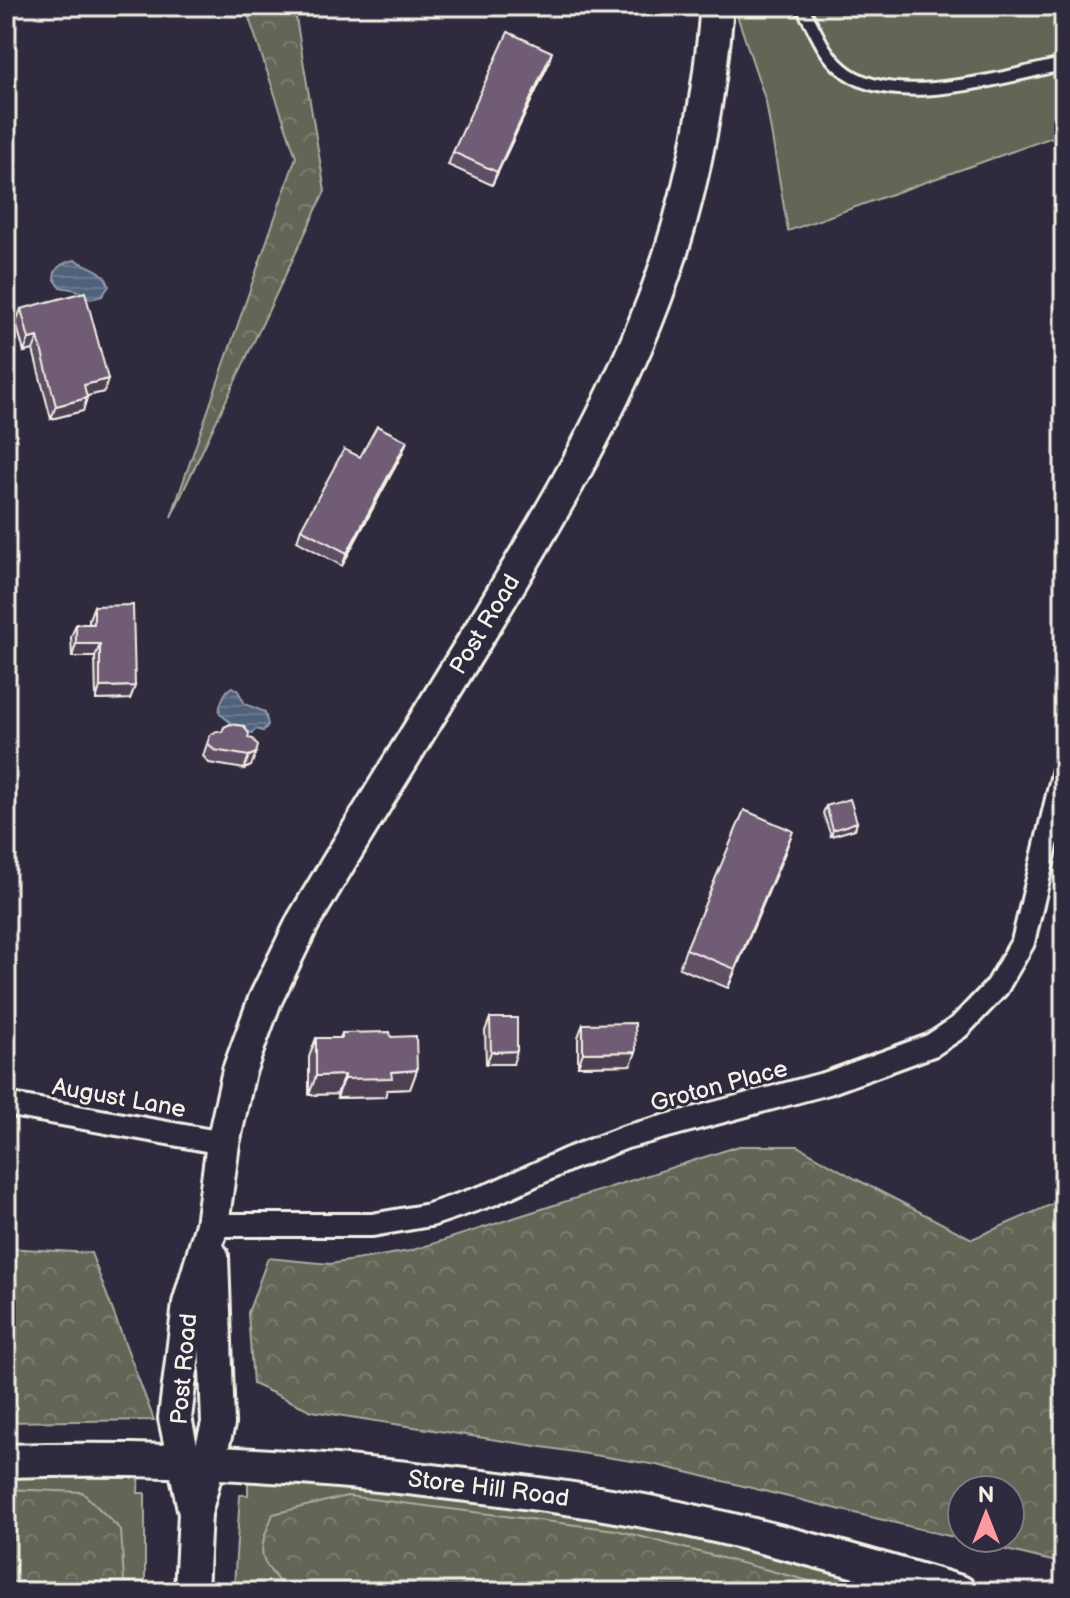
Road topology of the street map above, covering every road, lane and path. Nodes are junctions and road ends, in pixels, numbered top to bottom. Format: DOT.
graph roads {
  1 [pos="717,6"];
  2 [pos="801,6"];
  3 [pos="1064,64"];
  4 [pos="1064,770"];
  5 [pos="6,1104"];
  6 [pos="223,1143"];
  7 [pos="212,1225"];
  8 [pos="6,1461"];
  9 [pos="197,1462"];
  10 [pos="191,1592"];
  11 [pos="960,1592"];
  1 -- 6 [label="main road, Post Road"];
  2 -- 3 [label="lane"];
  4 -- 7 [label="street, Groton Place"];
  5 -- 6 [label="street, August Lane"];
  6 -- 7 [label="main road, Post Road"];
  7 -- 9 [label="main road, Post Road"];
  7 -- 9 [label="main road, Post Road"];
  8 -- 9 [label="main road, Store Hill Road"];
  9 -- 10 [label="main road, Post Road"];
  9 -- 11 [label="main road, Store Hill Road"];
}
